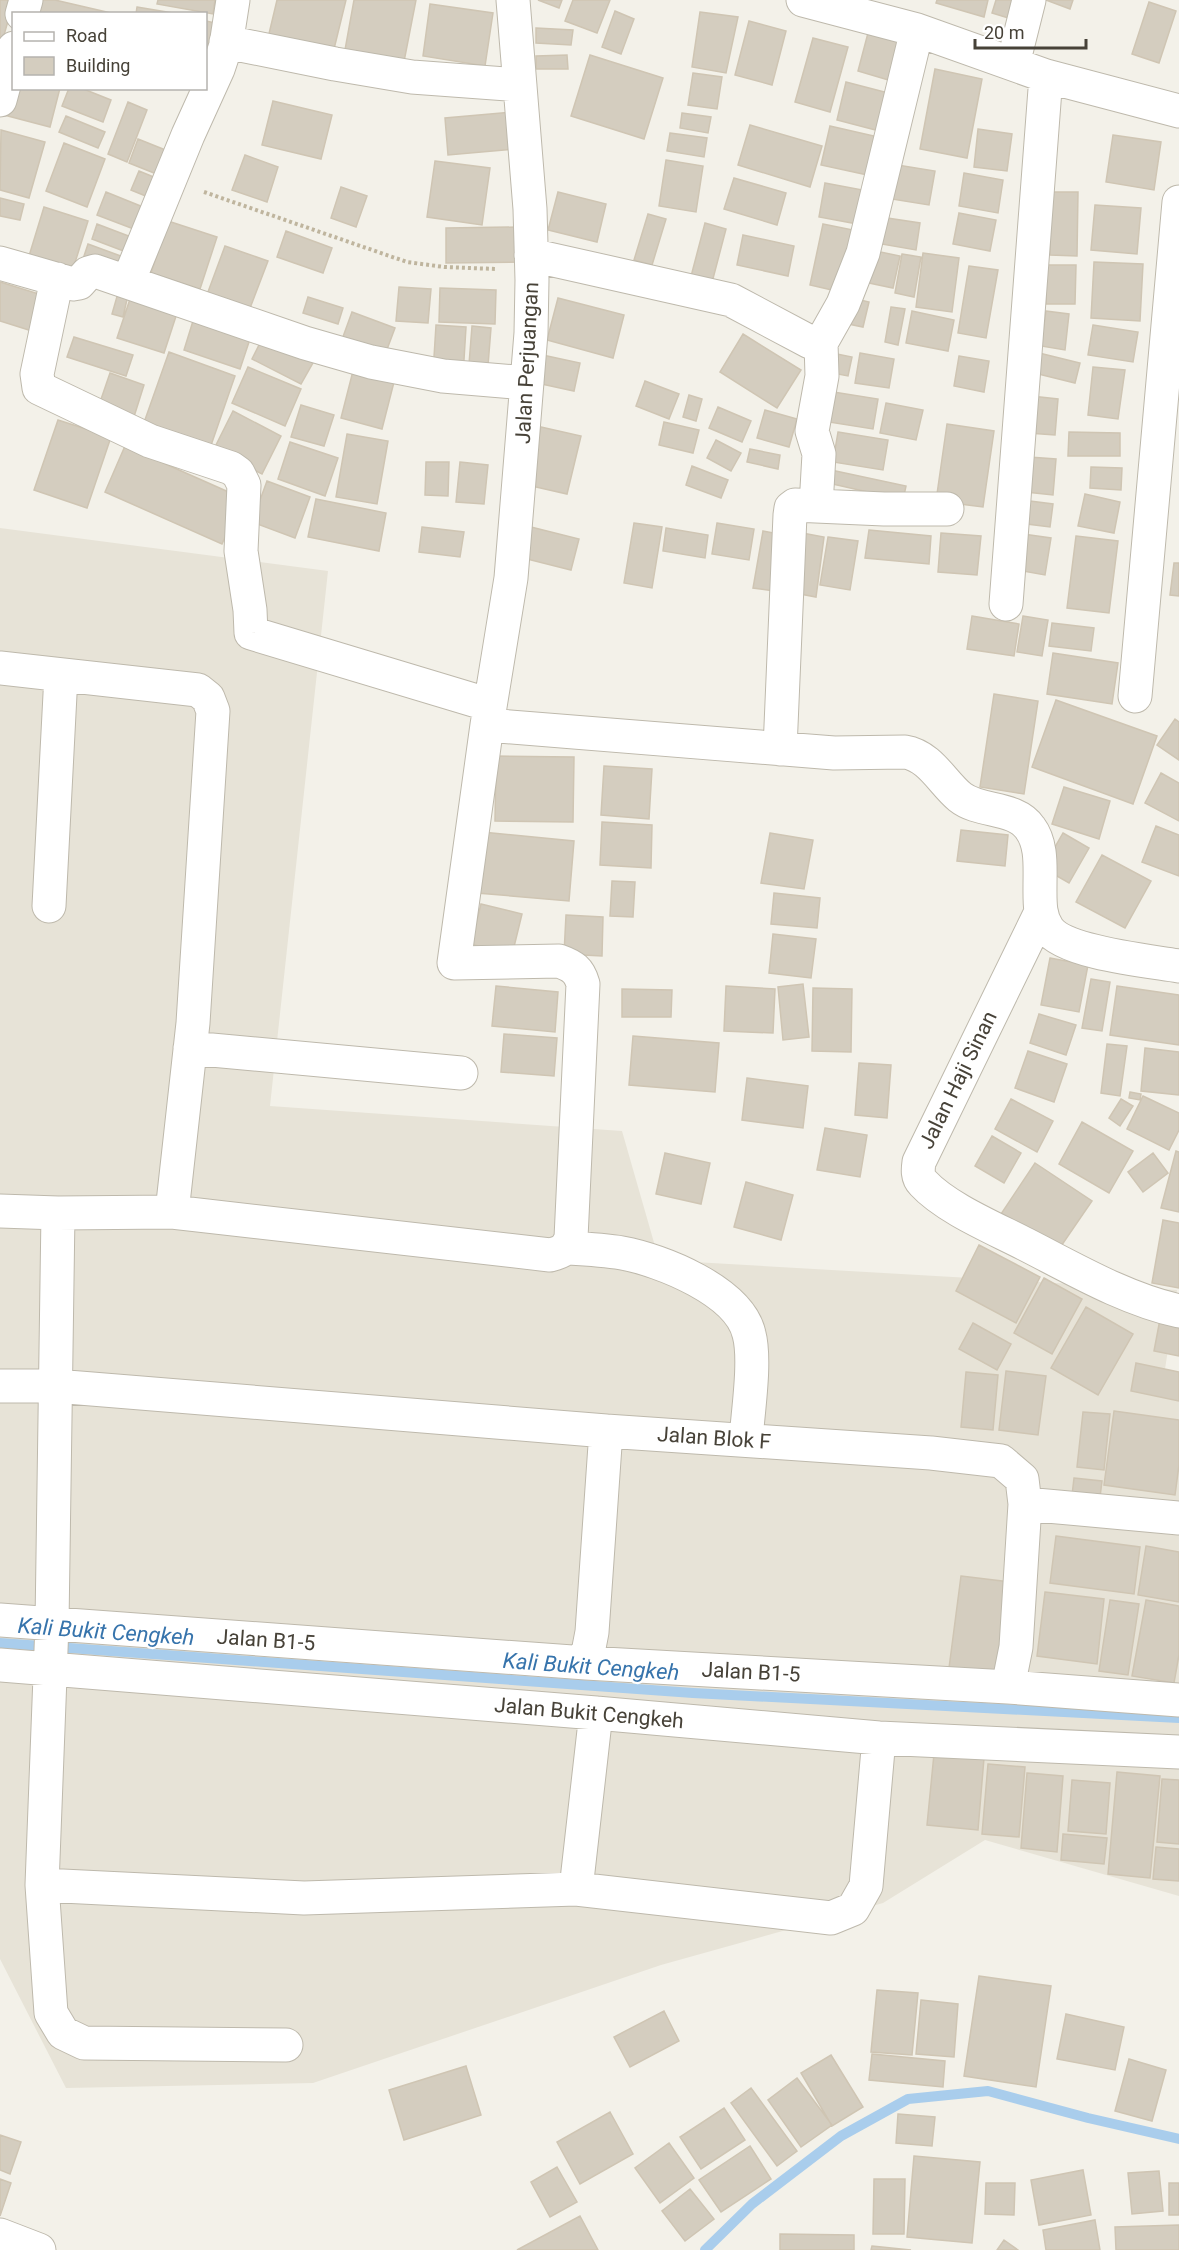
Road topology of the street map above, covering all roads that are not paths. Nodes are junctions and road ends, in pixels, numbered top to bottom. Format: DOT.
graph roads {
  1 [pos="233,0"];
  2 [pos="513,0"];
  3 [pos="1029,0"];
  4 [pos="823,2"];
  5 [pos="917,30"];
  6 [pos="226,42"];
  7 [pos="12,55"];
  8 [pos="1013,64"];
  9 [pos="1046,76"];
  10 [pos="519,85"];
  11 [pos="0,100"];
  12 [pos="1179,111"];
  13 [pos="1179,202"];
  14 [pos="531,262"];
  15 [pos="0,263"];
  16 [pos="57,279"];
  17 [pos="128,282"];
  18 [pos="821,343"];
  19 [pos="527,383"];
  20 [pos="816,506"];
  21 [pos="947,509"];
  22 [pos="1006,604"];
  23 [pos="0,668"];
  24 [pos="61,675"];
  25 [pos="1135,696"];
  26 [pos="489,715"];
  27 [pos="780,749"];
  28 [pos="49,906"];
  29 [pos="1040,914"];
  30 [pos="1179,966"];
  31 [pos="190,1048"];
  32 [pos="461,1073"];
  33 [pos="0,1211"];
  34 [pos="172,1212"];
  35 [pos="58,1213"];
  36 [pos="567,1248"];
  37 [pos="1179,1311"];
  38 [pos="0,1386"];
  39 [pos="55,1386"];
  40 [pos="606,1431"];
  41 [pos="746,1439"];
  42 [pos="1025,1504"];
  43 [pos="1177,1512"];
  44 [pos="0,1620"];
  45 [pos="51,1647"];
  46 [pos="586,1662"];
  47 [pos="0,1665"];
  48 [pos="1008,1687"];
  49 [pos="1179,1700"];
  50 [pos="596,1713"];
  51 [pos="879,1738"];
  52 [pos="1179,1752"];
  53 [pos="42,1885"];
  54 [pos="576,1889"];
  55 [pos="286,2045"];
  56 [pos="0,2235"];
  57 [pos="39,2250"];
  1 -- 6 [label="street"];
  2 -- 10 [label="street, Jalan Perjuangan"];
  3 -- 8 [label="street"];
  4 -- 5 [label="street"];
  5 -- 8 [label="street"];
  5 -- 18 [label="street"];
  6 -- 10 [label="street"];
  6 -- 17 [label="street"];
  7 -- 11 [label="street"];
  8 -- 9 [label="street"];
  9 -- 12 [label="street"];
  9 -- 22 [label="street"];
  10 -- 14 [label="street, Jalan Perjuangan"];
  13 -- 25 [label="street"];
  14 -- 18 [label="street"];
  14 -- 19 [label="street, Jalan Perjuangan"];
  15 -- 16 [label="street"];
  16 -- 17 [label="street"];
  16 -- 26 [label="street"];
  17 -- 19 [label="street"];
  18 -- 20 [label="street"];
  19 -- 26 [label="street, Jalan Perjuangan"];
  20 -- 21 [label="street"];
  20 -- 27 [label="street"];
  23 -- 24 [label="street"];
  24 -- 28 [label="street"];
  24 -- 31 [label="street"];
  26 -- 27 [label="street"];
  26 -- 36 [label="street, Jalan Perjuangan"];
  27 -- 29 [label="street"];
  29 -- 30 [label="street"];
  29 -- 37 [label="street, Jalan Haji Sinan"];
  31 -- 32 [label="street"];
  31 -- 34 [label="street"];
  33 -- 35 [label="street"];
  34 -- 35 [label="street"];
  34 -- 36 [label="street"];
  35 -- 39 [label="street"];
  36 -- 41 [label="street"];
  38 -- 39 [label="street, Jalan Blok F"];
  39 -- 40 [label="street, Jalan Blok F"];
  39 -- 45 [label="street"];
  40 -- 41 [label="street, Jalan Blok F"];
  40 -- 46 [label="street"];
  41 -- 42 [label="street, Jalan Blok F"];
  42 -- 43 [label="street"];
  42 -- 48 [label="street, Jalan Blok F"];
  44 -- 45 [label="street, Jalan B1-5"];
  45 -- 46 [label="street, Jalan B1-5"];
  45 -- 47 [label="street, Jalan Bukit Cengkeh"];
  45 -- 50 [label="street, Jalan Bukit Cengkeh"];
  45 -- 53 [label="street"];
  46 -- 48 [label="street, Jalan B1-5"];
  48 -- 49 [label="street, Jalan B1-5"];
  50 -- 51 [label="street, Jalan Bukit Cengkeh"];
  50 -- 54 [label="street"];
  51 -- 52 [label="street, Jalan Bukit Cengkeh"];
  51 -- 54 [label="street"];
  53 -- 54 [label="street"];
  53 -- 55 [label="street"];
  56 -- 57 [label="street"];
}
